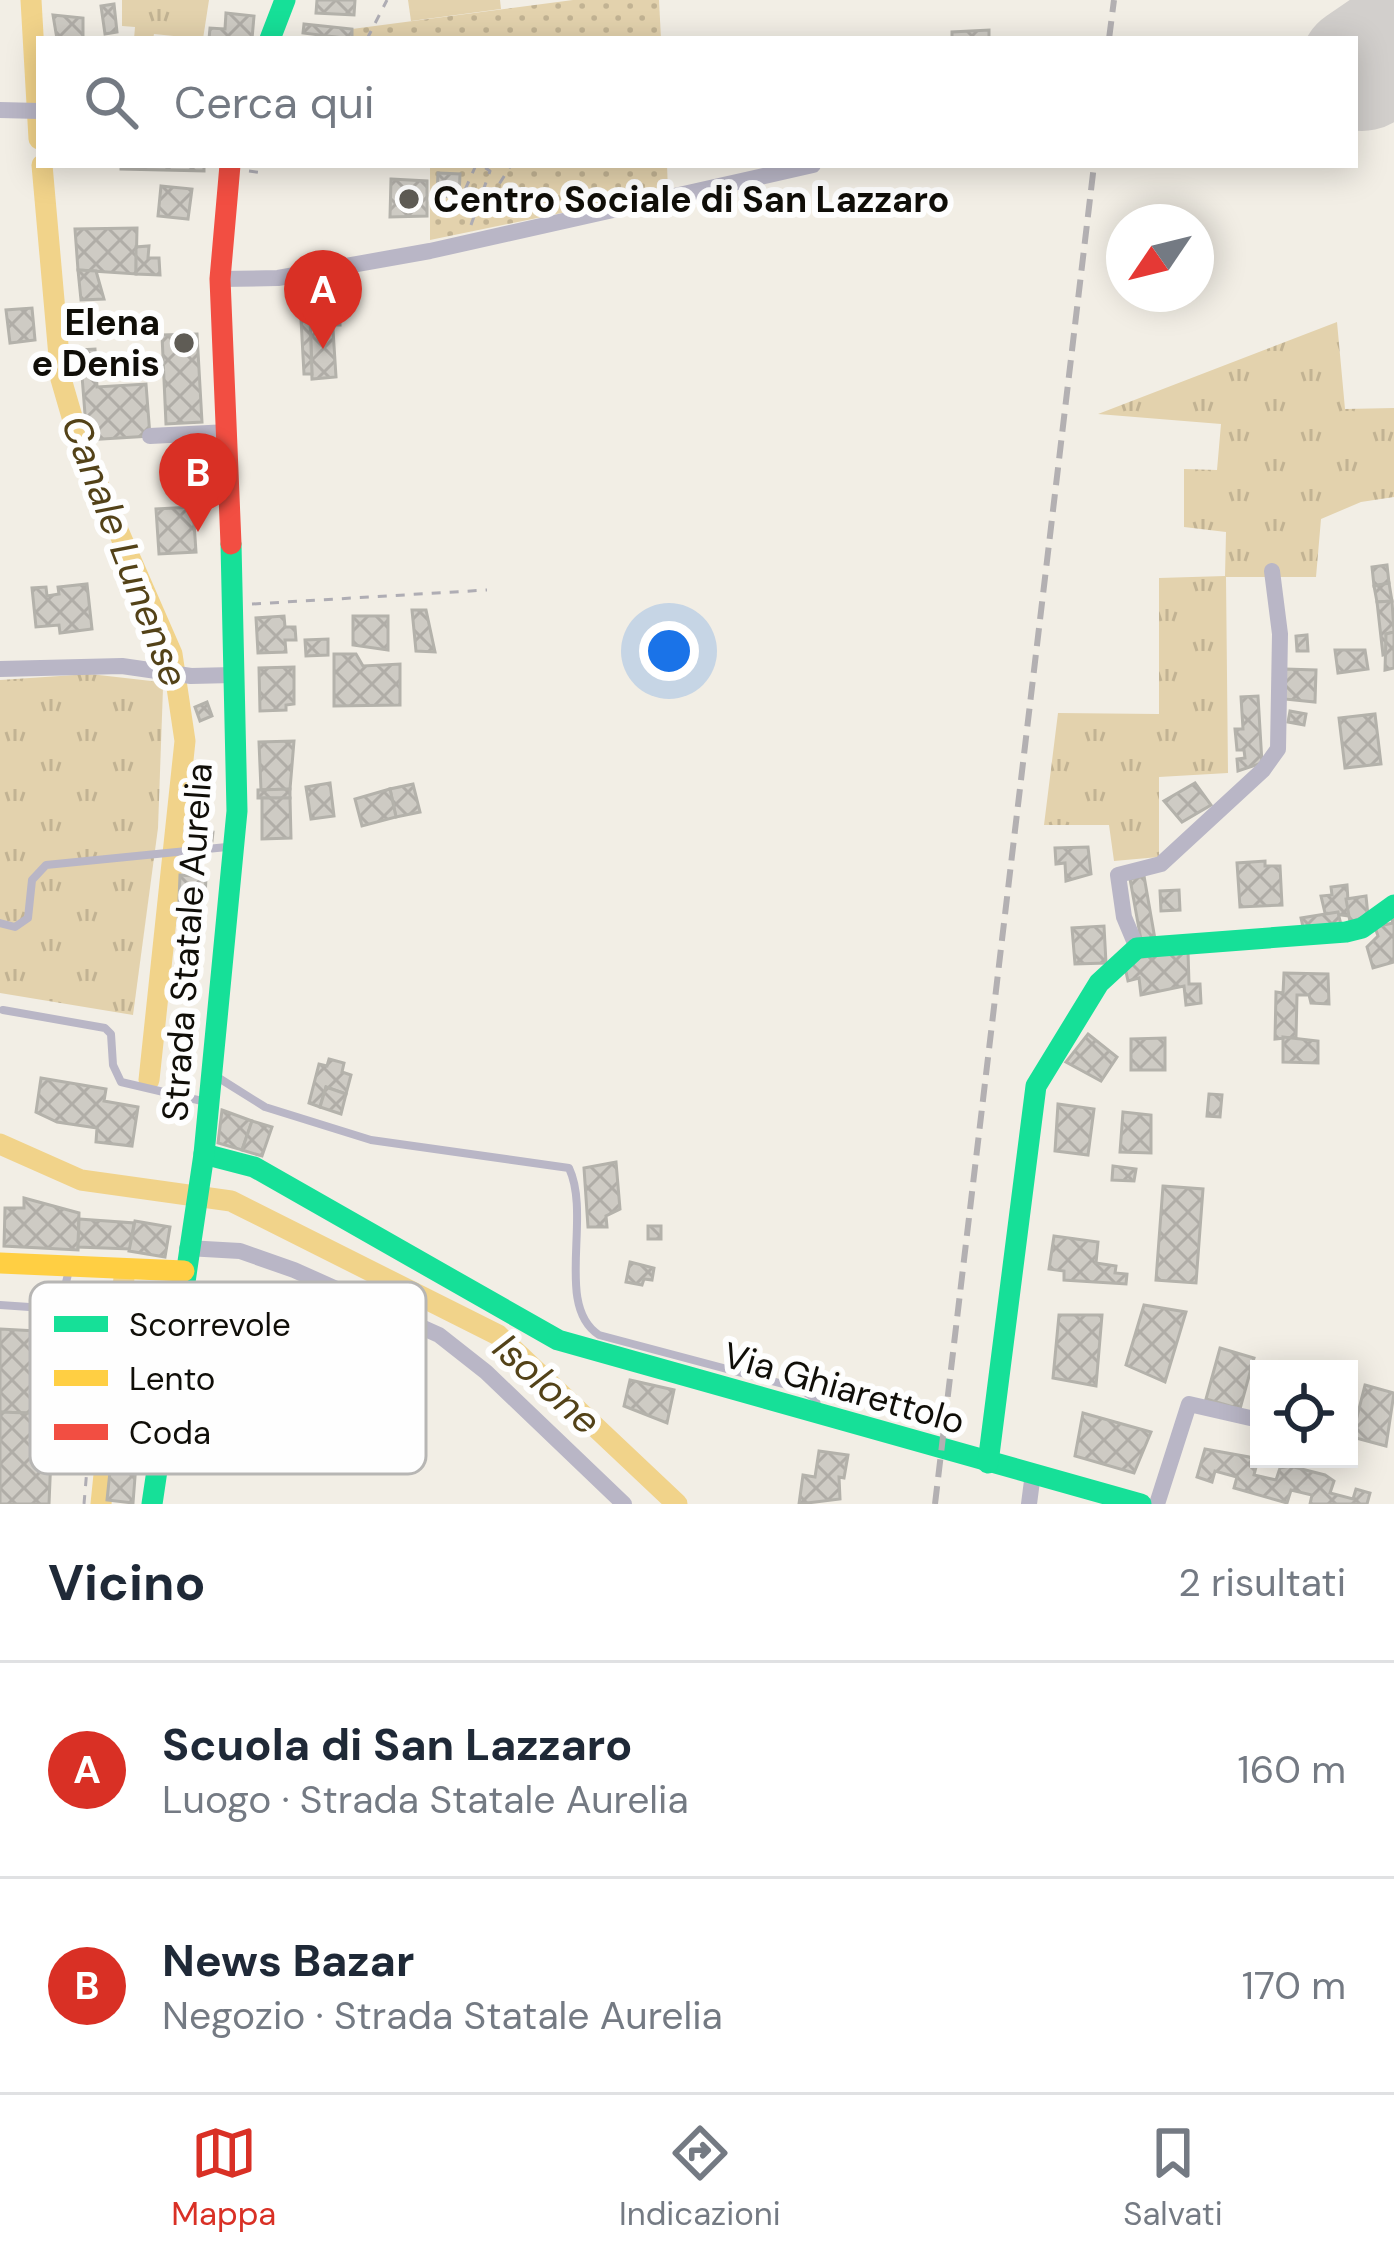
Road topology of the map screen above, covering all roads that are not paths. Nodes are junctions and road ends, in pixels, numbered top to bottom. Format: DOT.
graph roads {
  1 [pos="285,0"];
  2 [pos="271,36"];
  3 [pos="0,110"];
  4 [pos="30,111"];
  5 [pos="230,168"];
  6 [pos="800,168"];
  7 [pos="220,279"];
  8 [pos="228,432"];
  9 [pos="150,436"];
  10 [pos="1272,571"];
  11 [pos="0,669"];
  12 [pos="233,675"];
  13 [pos="234,846"];
  14 [pos="1394,905"];
  15 [pos="0,923"];
  16 [pos="1138,947"];
  17 [pos="3,1010"];
  18 [pos="213,1073"];
  19 [pos="209,1102"];
  20 [pos="203,1159"];
  21 [pos="187,1253"];
  22 [pos="0,1263"];
  23 [pos="70,1265"];
  24 [pos="66,1282"];
  25 [pos="183,1282"];
  26 [pos="319,1282"];
  27 [pos="0,1305"];
  28 [pos="30,1307"];
  29 [pos="426,1329"];
  30 [pos="820,1412"];
  31 [pos="1250,1418"];
  32 [pos="988,1463"];
  33 [pos="1034,1473"];
  34 [pos="156,1474"];
  35 [pos="152,1504"];
  36 [pos="623,1504"];
  37 [pos="1029,1504"];
  38 [pos="1141,1504"];
  39 [pos="1156,1504"];
  1 -- 2 [label="street"];
  3 -- 4 [label="street"];
  5 -- 7 [label="street, Strada Statale Aurelia"];
  6 -- 7 [label="street"];
  7 -- 8 [label="street, Strada Statale Aurelia"];
  8 -- 9 [label="street"];
  8 -- 12 [label="street, Strada Statale Aurelia"];
  10 -- 16 [label="street"];
  11 -- 12 [label="street"];
  12 -- 13 [label="street, Strada Statale Aurelia"];
  13 -- 15 [label="lane"];
  13 -- 18 [label="street, Strada Statale Aurelia"];
  14 -- 16 [label="street"];
  16 -- 32 [label="street, Via Ghiarettolo"];
  17 -- 19 [label="lane"];
  18 -- 19 [label="street, Strada Statale Aurelia"];
  18 -- 30 [label="lane"];
  19 -- 20 [label="street, Strada Statale Aurelia"];
  20 -- 21 [label="street, Strada Statale Aurelia"];
  20 -- 30 [label="street, Via Ghiarettolo"];
  21 -- 23 [label="street"];
  21 -- 25 [label="street, Strada Statale Aurelia"];
  21 -- 26 [label="street"];
  22 -- 23 [label="street"];
  23 -- 24 [label="lane"];
  27 -- 28 [label="lane"];
  29 -- 36 [label="street"];
  30 -- 32 [label="street, Via Ghiarettolo"];
  31 -- 39 [label="street"];
  32 -- 33 [label="street"];
  33 -- 37 [label="street"];
  33 -- 38 [label="street"];
  34 -- 35 [label="street, Strada Statale Aurelia"];
}
